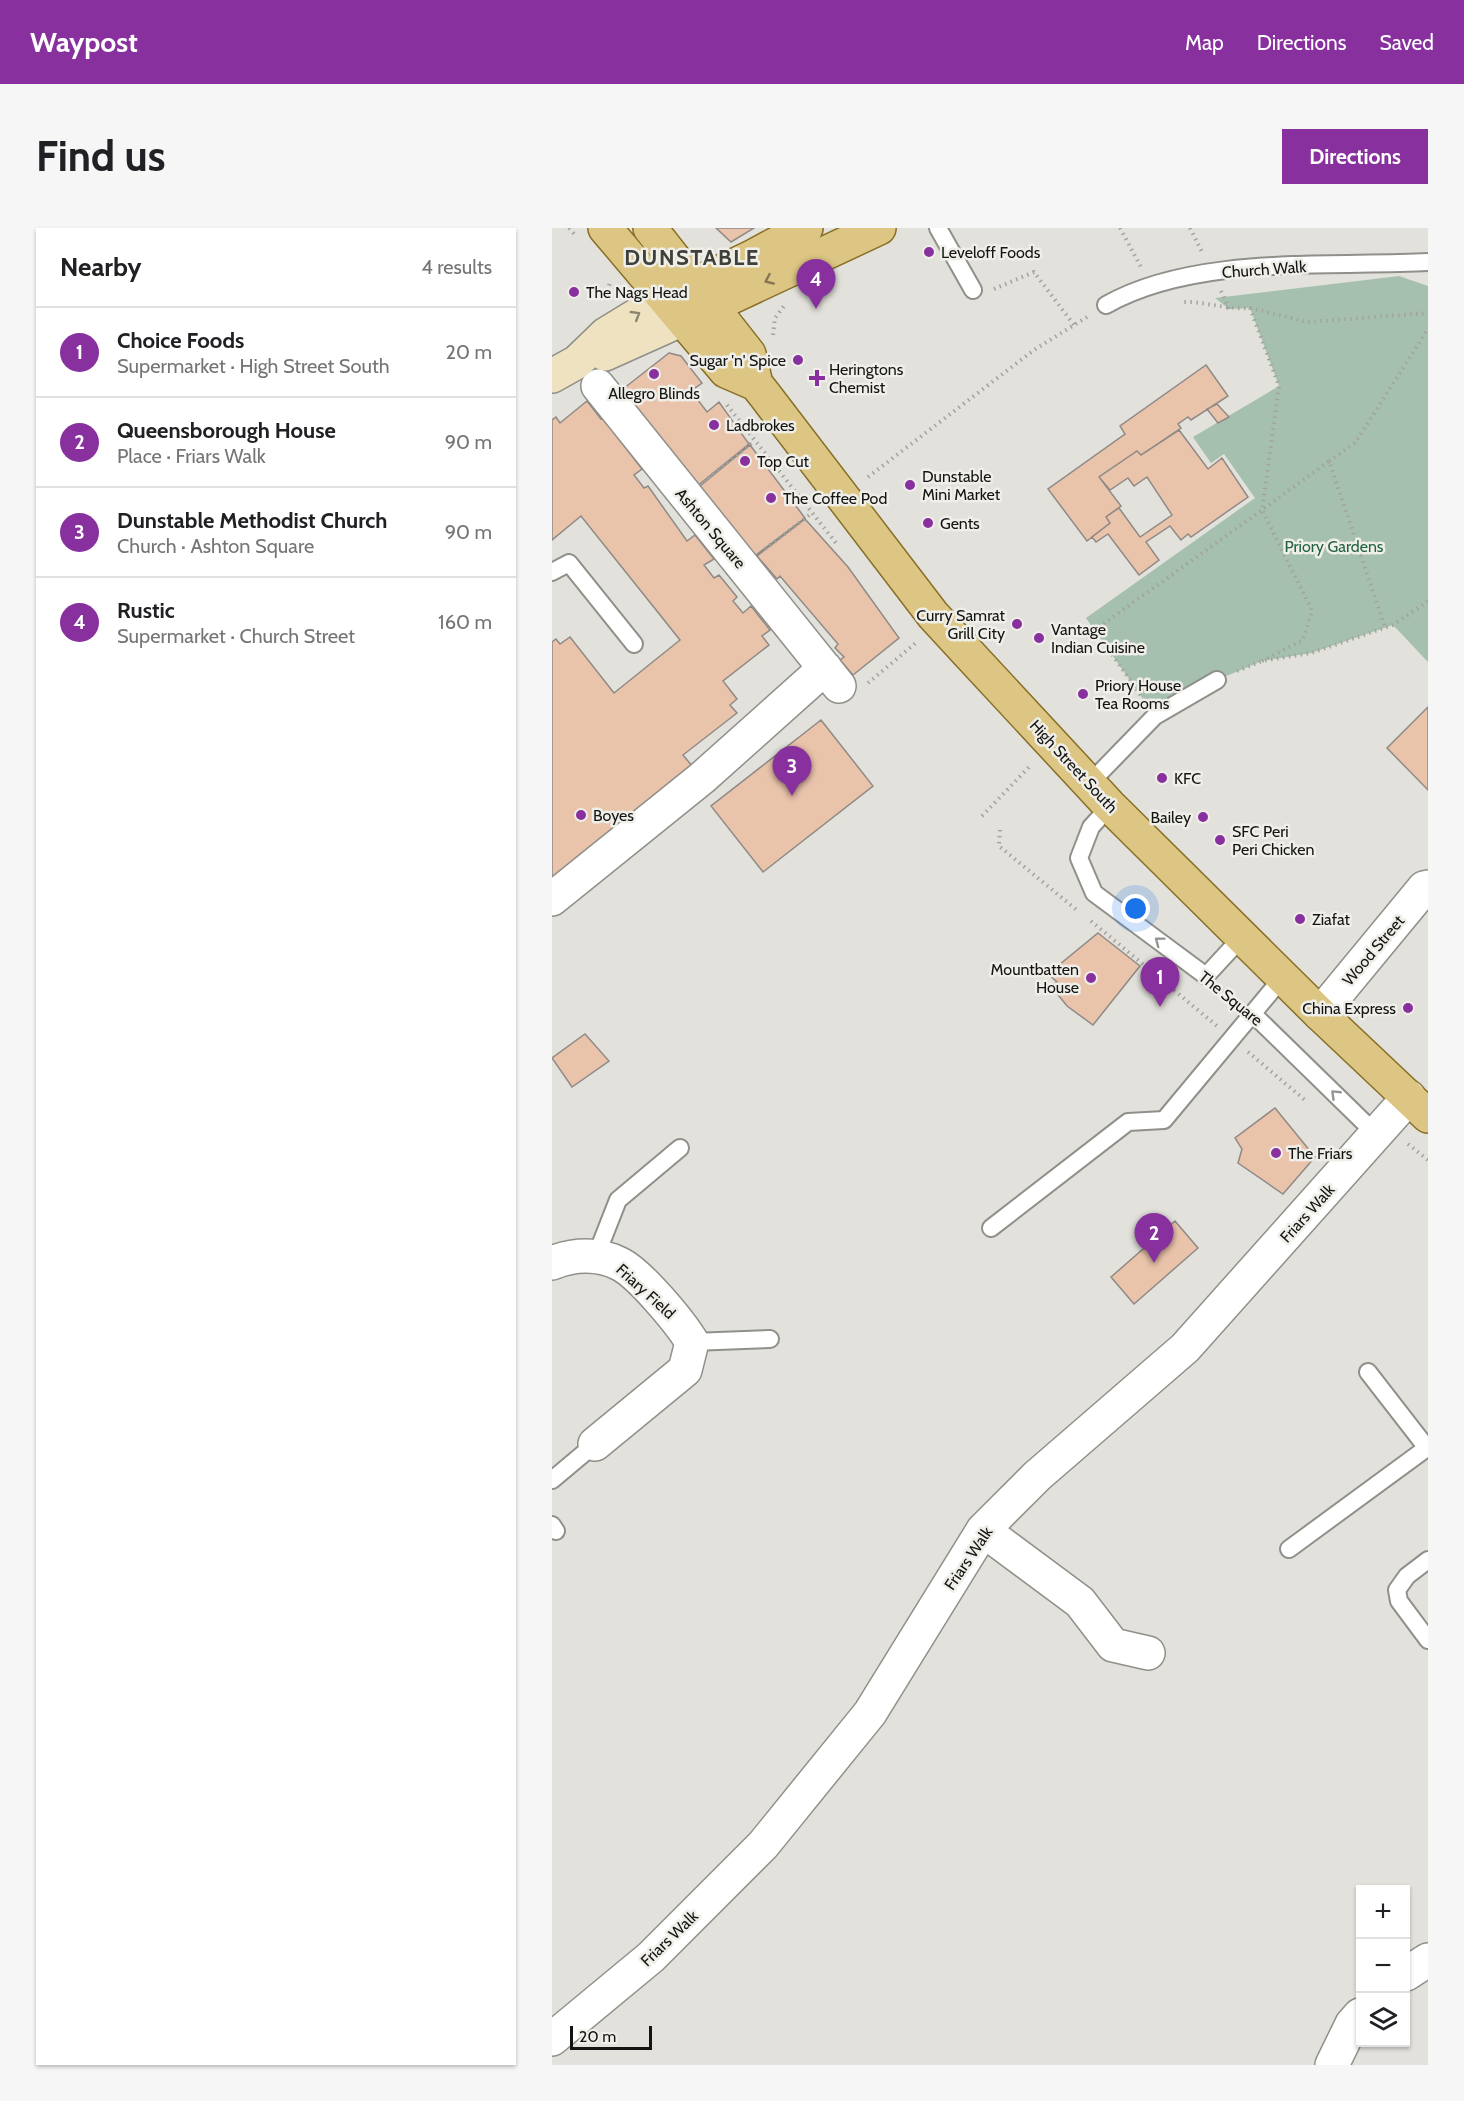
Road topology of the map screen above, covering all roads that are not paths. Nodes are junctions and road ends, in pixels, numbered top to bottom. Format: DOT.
graph roads {
  1 [pos="605,228"];
  2 [pos="650,228"];
  3 [pos="806,228"];
  4 [pos="879,228"];
  5 [pos="938,228"];
  6 [pos="1428,262"];
  7 [pos="973,290"];
  8 [pos="688,302"];
  9 [pos="1106,305"];
  10 [pos="564,369"];
  11 [pos="598,386"];
  12 [pos="552,572"];
  13 [pos="634,644"];
  14 [pos="1217,680"];
  15 [pos="1100,795"];
  16 [pos="1428,887"];
  17 [pos="552,898"];
  18 [pos="1242,937"];
  19 [pos="1283,977"];
  20 [pos="1253,1014"];
  21 [pos="1320,1014"];
  22 [pos="1419,1107"];
  23 [pos="1390,1138"];
  24 [pos="680,1148"];
  25 [pos="991,1228"];
  26 [pos="596,1256"];
  27 [pos="552,1263"];
  28 [pos="770,1339"];
  29 [pos="693,1342"];
  30 [pos="1368,1372"];
  31 [pos="595,1444"];
  32 [pos="1427,1448"];
  33 [pos="552,1480"];
  34 [pos="983,1530"];
  35 [pos="1289,1549"];
  36 [pos="1428,1560"];
  37 [pos="1428,1640"];
  38 [pos="1148,1653"];
  39 [pos="1428,1960"];
  40 [pos="1410,1971"];
  41 [pos="1356,2020"];
  42 [pos="552,2039"];
  43 [pos="1332,2065"];
  1 -- 8 [label="main road"];
  2 -- 8 [label="main road"];
  3 -- 8 [label="main road"];
  4 -- 8 [label="main road, one-way"];
  5 -- 7 [label="lane"];
  6 -- 9 [label="lane, Church Walk"];
  8 -- 10 [label="main road"];
  8 -- 15 [label="main road, High Street South"];
  11 -- 17 [label="street, Ashton Square"];
  12 -- 13 [label="lane"];
  14 -- 15 [label="lane, The Square"];
  15 -- 18 [label="main road, High Street South"];
  18 -- 15 [label="lane, The Square, one-way"];
  16 -- 21 [label="street, Wood Street"];
  18 -- 19 [label="main road, High Street South"];
  19 -- 20 [label="lane"];
  19 -- 21 [label="main road, High Street South"];
  23 -- 20 [label="lane, The Square, one-way"];
  20 -- 25 [label="lane"];
  21 -- 22 [label="main road, High Street South"];
  22 -- 23 [label="street, Friars Walk"];
  23 -- 34 [label="street, Friars Walk"];
  24 -- 26 [label="lane"];
  26 -- 27 [label="street, Friary Field"];
  26 -- 29 [label="street, Friary Field"];
  28 -- 29 [label="lane"];
  29 -- 31 [label="street"];
  30 -- 32 [label="lane"];
  31 -- 33 [label="lane"];
  32 -- 35 [label="lane"];
  34 -- 38 [label="street"];
  34 -- 42 [label="street, Friars Walk"];
  36 -- 37 [label="lane"];
  39 -- 40 [label="street"];
  41 -- 43 [label="street"];
}
